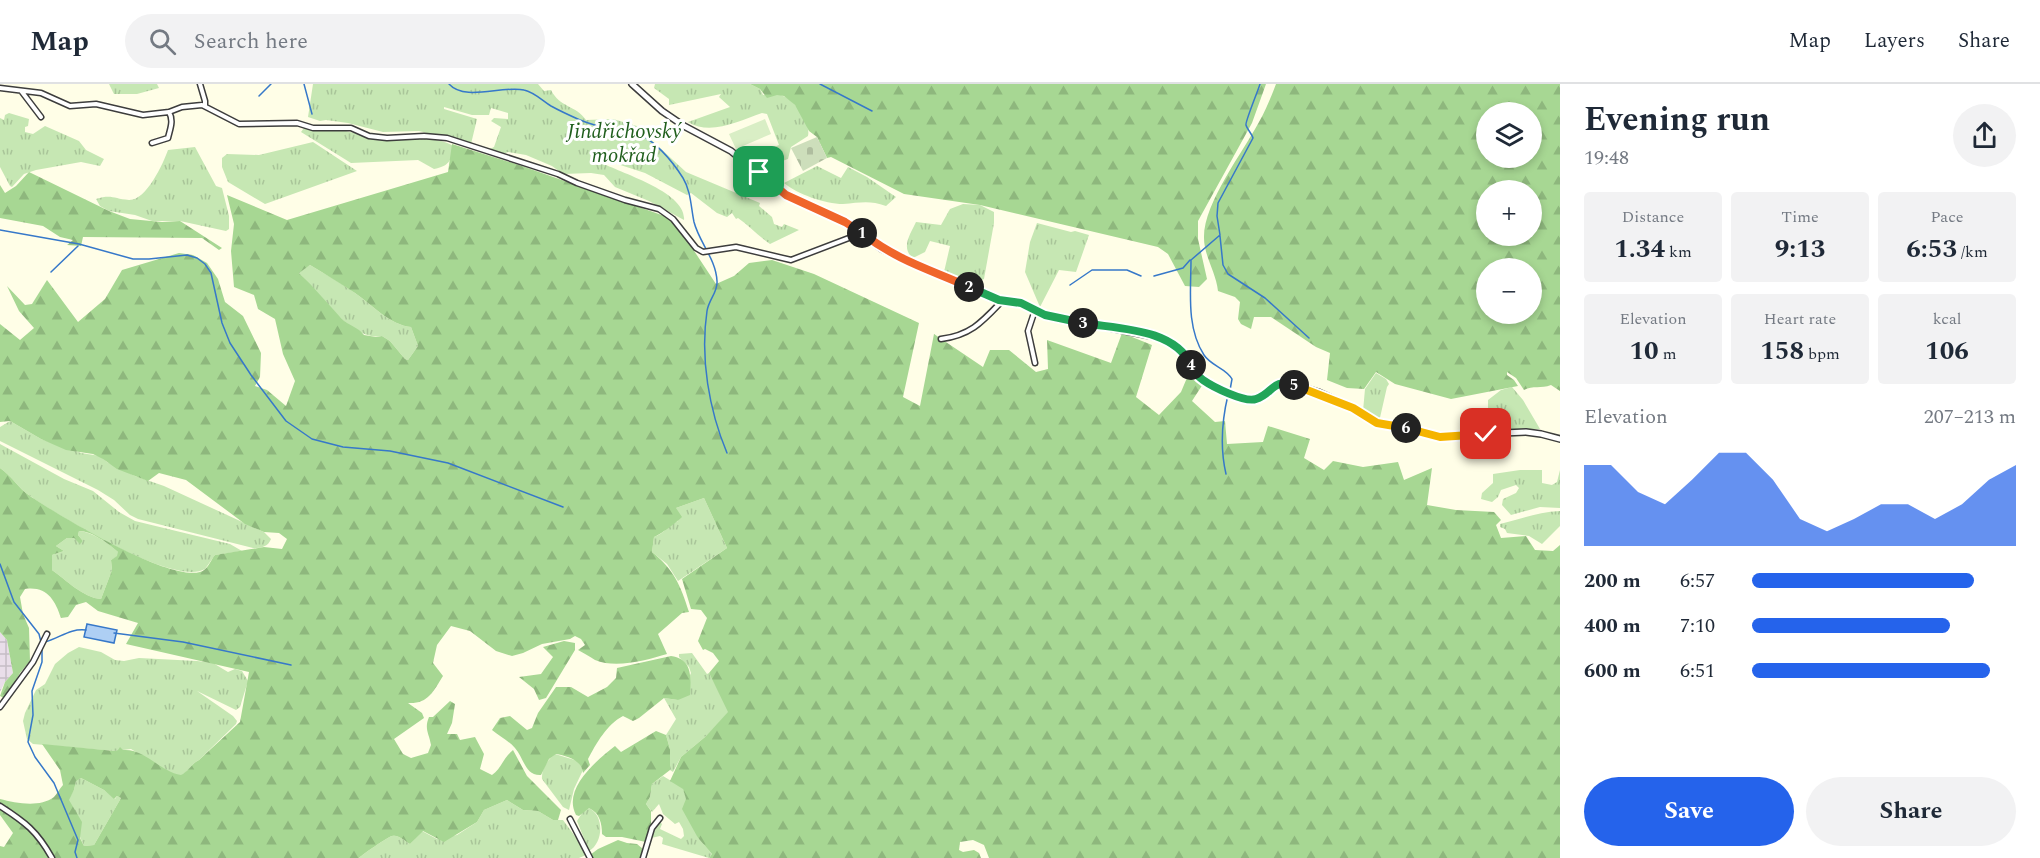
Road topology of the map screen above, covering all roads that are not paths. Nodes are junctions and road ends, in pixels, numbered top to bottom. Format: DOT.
graph roads {
  1 [pos="200,84"];
  2 [pos="632,84"];
  3 [pos="0,87"];
  4 [pos="22,92"];
  5 [pos="205,106"];
  6 [pos="169,112"];
  7 [pos="41,117"];
  8 [pos="152,143"];
  9 [pos="862,233"];
  10 [pos="1003,300"];
  11 [pos="1035,310"];
  12 [pos="941,339"];
  13 [pos="1035,363"];
  14 [pos="1560,439"];
  15 [pos="47,634"];
  16 [pos="0,707"];
  17 [pos="0,806"];
  18 [pos="660,818"];
  19 [pos="570,819"];
  20 [pos="52,858"];
  21 [pos="590,858"];
  22 [pos="643,858"];
  1 -- 5 [label="street"];
  2 -- 9 [label="street"];
  3 -- 4 [label="street"];
  4 -- 6 [label="street"];
  4 -- 7 [label="street"];
  5 -- 6 [label="street"];
  5 -- 9 [label="street"];
  6 -- 8 [label="street"];
  9 -- 10 [label="street"];
  10 -- 11 [label="street"];
  10 -- 12 [label="street"];
  11 -- 13 [label="street"];
  11 -- 14 [label="street"];
  15 -- 16 [label="street"];
  17 -- 20 [label="street"];
  18 -- 22 [label="street"];
  19 -- 21 [label="street"];
}
